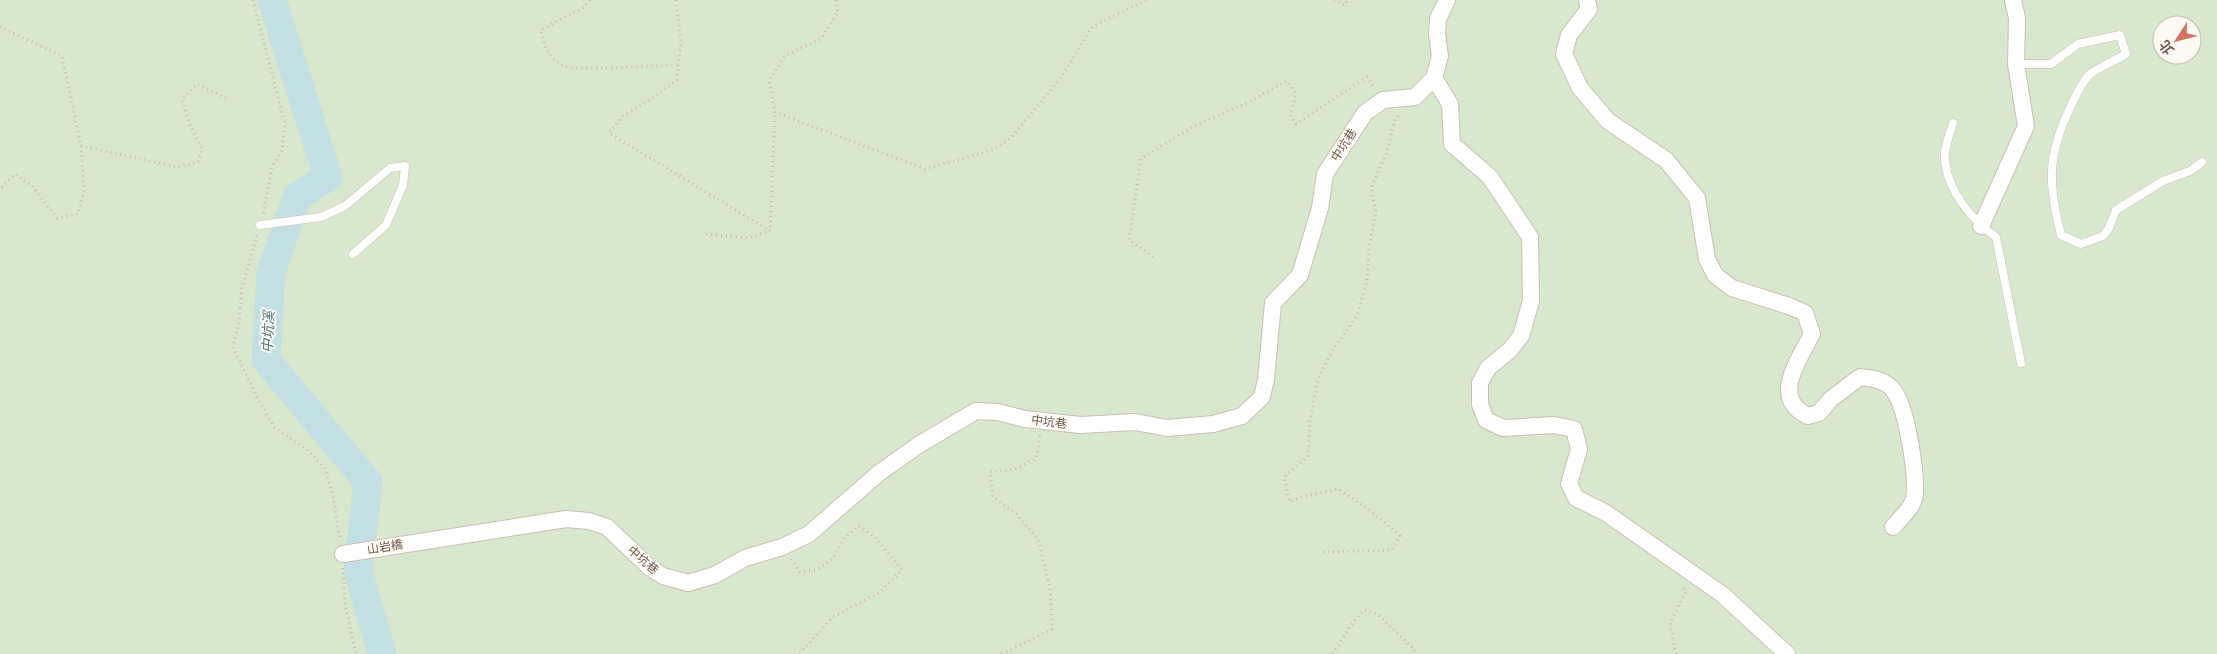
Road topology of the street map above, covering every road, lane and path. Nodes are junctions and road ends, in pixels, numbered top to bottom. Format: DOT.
graph roads {
  1 [pos="253,0"];
  2 [pos="590,0"];
  3 [pos="676,0"];
  4 [pos="836,0"];
  5 [pos="1146,0"];
  6 [pos="1334,0"];
  7 [pos="1348,0"];
  8 [pos="1447,0"];
  9 [pos="1586,0"];
  10 [pos="2013,0"];
  11 [pos="0,27"];
  12 [pos="2016,64"];
  13 [pos="679,65"];
  14 [pos="1434,78"];
  15 [pos="1416,97"];
  16 [pos="226,98"];
  17 [pos="1383,100"];
  18 [pos="775,112"];
  19 [pos="1953,123"];
  20 [pos="82,146"];
  21 [pos="2202,162"];
  22 [pos="0,189"];
  23 [pos="261,225"];
  24 [pos="1981,226"];
  25 [pos="770,230"];
  26 [pos="706,234"];
  27 [pos="353,254"];
  28 [pos="1153,257"];
  29 [pos="2021,363"];
  30 [pos="1042,421"];
  31 [pos="1894,527"];
  32 [pos="427,540"];
  33 [pos="782,547"];
  34 [pos="1323,552"];
  35 [pos="343,554"];
  36 [pos="1680,585"];
  37 [pos="356,654"];
  38 [pos="800,654"];
  39 [pos="1002,654"];
  40 [pos="1333,654"];
  41 [pos="1415,654"];
  42 [pos="1676,654"];
  43 [pos="1787,654"];
  1 -- 23 [label="path"];
  2 -- 13 [label="path"];
  3 -- 13 [label="path"];
  4 -- 18 [label="path"];
  5 -- 18 [label="path"];
  6 -- 7 [label="path"];
  8 -- 14 [label="street"];
  9 -- 31 [label="street"];
  10 -- 12 [label="street"];
  11 -- 20 [label="path"];
  12 -- 21 [label="lane"];
  12 -- 24 [label="street"];
  13 -- 25 [label="path"];
  14 -- 15 [label="street"];
  14 -- 43 [label="street"];
  15 -- 17 [label="street"];
  15 -- 34 [label="path"];
  16 -- 20 [label="path"];
  17 -- 28 [label="path"];
  17 -- 30 [label="street, 中坑巷"];
  18 -- 25 [label="path"];
  19 -- 24 [label="lane"];
  20 -- 22 [label="path"];
  23 -- 27 [label="lane"];
  23 -- 35 [label="path"];
  24 -- 29 [label="lane"];
  25 -- 26 [label="path"];
  30 -- 33 [label="street, 中坑巷"];
  30 -- 39 [label="path"];
  32 -- 33 [label="street, 中坑巷"];
  32 -- 35 [label="street, 山岩橋"];
  33 -- 38 [label="path"];
  35 -- 37 [label="path"];
  36 -- 42 [label="path"];
  40 -- 41 [label="path"];
}
